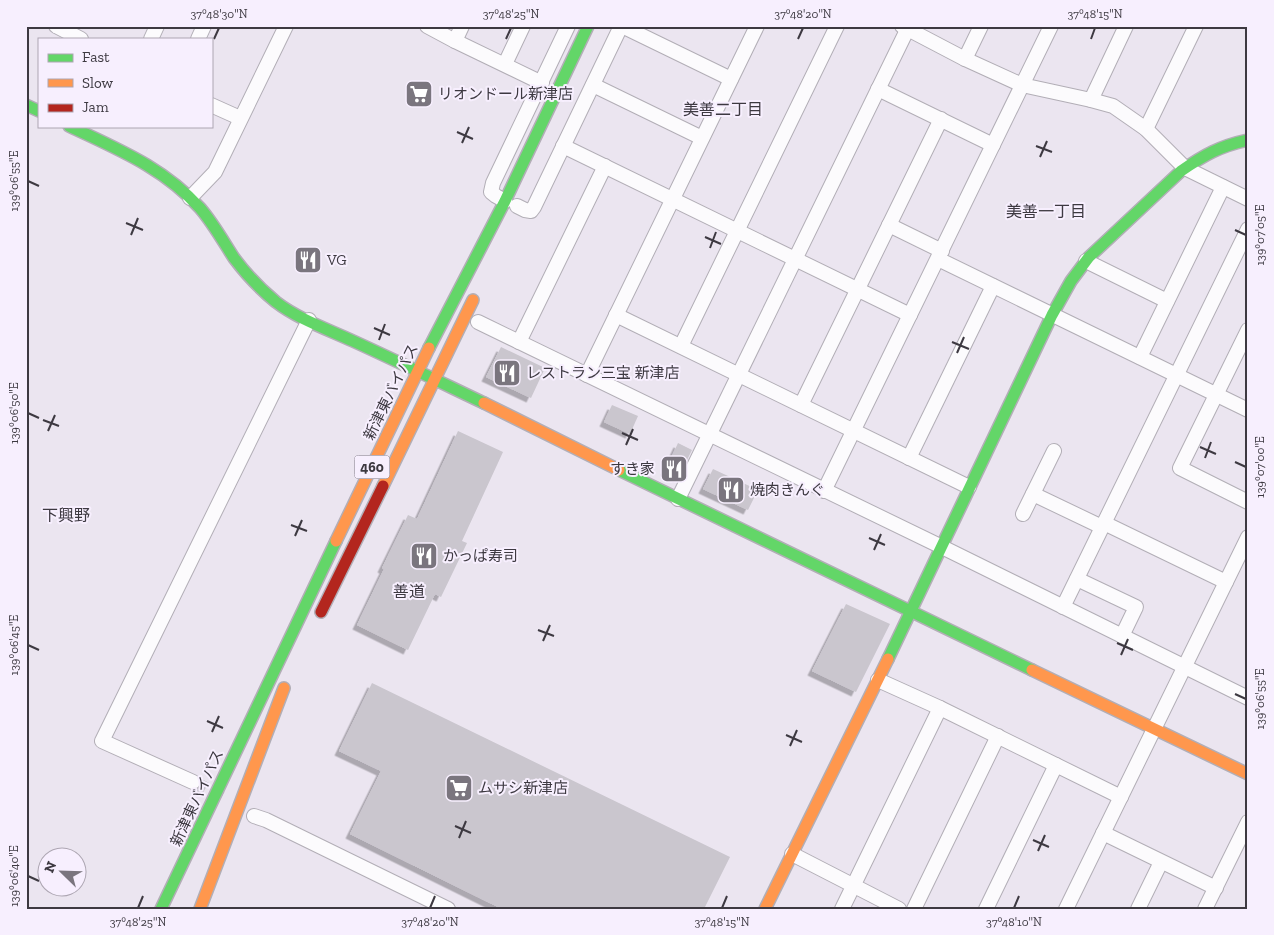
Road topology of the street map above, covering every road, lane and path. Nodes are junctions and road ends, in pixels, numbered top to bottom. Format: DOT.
graph roads {
  1 [pos="56,26"];
  2 [pos="157,26"];
  3 [pos="204,26"];
  4 [pos="286,26"];
  5 [pos="427,26"];
  6 [pos="462,26"];
  7 [pos="523,26"];
  8 [pos="568,26"];
  9 [pos="588,26"];
  10 [pos="622,26"];
  11 [pos="757,26"];
  12 [pos="837,26"];
  13 [pos="981,26"];
  14 [pos="1051,26"];
  15 [pos="1126,26"];
  16 [pos="1196,26"];
  17 [pos="906,27"];
  18 [pos="80,38"];
  19 [pos="151,38"];
  20 [pos="198,38"];
  21 [pos="455,41"];
  22 [pos="965,59"];
  23 [pos="505,64"];
  24 [pos="731,79"];
  25 [pos="542,83"];
  26 [pos="593,85"];
  27 [pos="1022,85"];
  28 [pos="878,89"];
  29 [pos="1090,100"];
  30 [pos="26,105"];
  31 [pos="212,105"];
  32 [pos="38,111"];
  33 [pos="240,118"];
  34 [pos="941,119"];
  35 [pos="73,128"];
  36 [pos="1146,129"];
  37 [pos="702,138"];
  38 [pos="1248,140"];
  39 [pos="993,145"];
  40 [pos="564,146"];
  41 [pos="605,166"];
  42 [pos="1185,168"];
  43 [pos="1223,186"];
  44 [pos="190,198"];
  45 [pos="672,199"];
  46 [pos="1248,199"];
  47 [pos="514,205"];
  48 [pos="889,225"];
  49 [pos="1248,229"];
  50 [pos="737,231"];
  51 [pos="940,255"];
  52 [pos="795,259"];
  53 [pos="1086,261"];
  54 [pos="993,286"];
  55 [pos="858,289"];
  56 [pos="476,293"];
  57 [pos="1167,301"];
  58 [pos="1052,314"];
  59 [pos="616,315"];
  60 [pos="910,315"];
  61 [pos="309,320"];
  62 [pos="478,322"];
  63 [pos="1246,336"];
  64 [pos="519,342"];
  65 [pos="681,346"];
  66 [pos="1140,357"];
  67 [pos="417,371"];
  68 [pos="587,375"];
  69 [pos="739,375"];
  70 [pos="1176,375"];
  71 [pos="434,379"];
  72 [pos="1216,395"];
  73 [pos="801,405"];
  74 [pos="1248,410"];
  75 [pos="854,431"];
  76 [pos="710,435"];
  77 [pos="1054,452"];
  78 [pos="909,458"];
  79 [pos="969,487"];
  80 [pos="824,491"];
  81 [pos="1033,494"];
  82 [pos="678,499"];
  83 [pos="1248,502"];
  84 [pos="1024,514"];
  85 [pos="1103,525"];
  86 [pos="1248,537"];
  87 [pos="942,547"];
  88 [pos="1077,579"];
  89 [pos="1226,582"];
  90 [pos="1063,608"];
  91 [pos="911,611"];
  92 [pos="314,626"];
  93 [pos="1122,636"];
  94 [pos="1184,667"];
  95 [pos="878,680"];
  96 [pos="1246,693"];
  97 [pos="940,708"];
  98 [pos="1154,729"];
  99 [pos="998,736"];
  100 [pos="1056,765"];
  101 [pos="228,768"];
  102 [pos="1248,774"];
  103 [pos="193,782"];
  104 [pos="1121,797"];
  105 [pos="225,812"];
  106 [pos="254,816"];
  107 [pos="1246,831"];
  108 [pos="1103,833"];
  109 [pos="792,854"];
  110 [pos="174,856"];
  111 [pos="1161,862"];
  112 [pos="853,886"];
  113 [pos="1216,888"];
  114 [pos="161,909"];
  115 [pos="200,909"];
  116 [pos="448,909"];
  117 [pos="765,909"];
  118 [pos="842,909"];
  119 [pos="899,909"];
  120 [pos="914,909"];
  121 [pos="986,909"];
  122 [pos="1066,909"];
  123 [pos="1138,909"];
  124 [pos="1205,909"];
  1 -- 18 [label="street"];
  2 -- 19 [label="street"];
  3 -- 20 [label="street"];
  4 -- 33 [label="street"];
  5 -- 21 [label="street"];
  6 -- 21 [label="street"];
  7 -- 23 [label="street"];
  8 -- 25 [label="street"];
  9 -- 47 [label="main road, 新津東バイパス / 460"];
  10 -- 24 [label="street"];
  10 -- 26 [label="street"];
  11 -- 24 [label="street"];
  12 -- 50 [label="street"];
  13 -- 22 [label="street"];
  14 -- 27 [label="street"];
  15 -- 29 [label="street"];
  16 -- 36 [label="street"];
  17 -- 22 [label="street"];
  17 -- 28 [label="street"];
  21 -- 23 [label="street"];
  22 -- 27 [label="street"];
  23 -- 25 [label="street"];
  24 -- 37 [label="street"];
  25 -- 47 [label="street"];
  26 -- 37 [label="street"];
  26 -- 40 [label="street"];
  27 -- 29 [label="street"];
  27 -- 39 [label="street"];
  28 -- 34 [label="street"];
  28 -- 52 [label="street"];
  29 -- 36 [label="street"];
  30 -- 32 [label="main road"];
  31 -- 33 [label="street"];
  33 -- 44 [label="street"];
  34 -- 39 [label="street"];
  34 -- 48 [label="street"];
  35 -- 44 [label="main road"];
  36 -- 42 [label="street"];
  37 -- 45 [label="street"];
  38 -- 42 [label="main road"];
  39 -- 51 [label="street"];
  40 -- 41 [label="street"];
  40 -- 47 [label="street"];
  41 -- 45 [label="street"];
  41 -- 64 [label="street"];
  42 -- 43 [label="street"];
  42 -- 53 [label="main road"];
  43 -- 46 [label="street"];
  43 -- 57 [label="street"];
  44 -- 61 [label="main road"];
  45 -- 50 [label="street"];
  45 -- 59 [label="street"];
  47 -- 67 [label="main road, 新津東バイパス / 460"];
  48 -- 51 [label="street"];
  48 -- 55 [label="street"];
  49 -- 70 [label="street"];
  50 -- 52 [label="street"];
  50 -- 65 [label="street"];
  51 -- 54 [label="street"];
  51 -- 60 [label="street"];
  52 -- 55 [label="street"];
  52 -- 69 [label="street"];
  53 -- 57 [label="street"];
  53 -- 58 [label="main road"];
  54 -- 58 [label="street"];
  54 -- 78 [label="street"];
  55 -- 60 [label="street"];
  55 -- 73 [label="street"];
  56 -- 71 [label="main road, 460"];
  57 -- 66 [label="street"];
  58 -- 66 [label="street"];
  58 -- 79 [label="main road"];
  59 -- 65 [label="street"];
  59 -- 68 [label="street"];
  60 -- 75 [label="street"];
  61 -- 67 [label="main road"];
  61 -- 103 [label="street"];
  62 -- 64 [label="street"];
  63 -- 72 [label="street"];
  64 -- 68 [label="street"];
  65 -- 69 [label="street"];
  66 -- 70 [label="street"];
  67 -- 71 [label="main road"];
  67 -- 101 [label="main road, 新津東バイパス / 460"];
  68 -- 76 [label="street"];
  69 -- 73 [label="street"];
  69 -- 76 [label="street"];
  70 -- 72 [label="street"];
  70 -- 85 [label="street"];
  71 -- 82 [label="main road"];
  71 -- 92 [label="main road, 460"];
  72 -- 74 [label="street"];
  72 -- 83 [label="street"];
  73 -- 75 [label="street"];
  75 -- 78 [label="street"];
  75 -- 80 [label="street"];
  76 -- 80 [label="street"];
  76 -- 82 [label="street"];
  77 -- 81 [label="street"];
  78 -- 79 [label="street"];
  79 -- 87 [label="main road"];
  80 -- 87 [label="street"];
  81 -- 84 [label="street"];
  81 -- 85 [label="street"];
  82 -- 91 [label="main road"];
  85 -- 88 [label="street"];
  85 -- 89 [label="street"];
  86 -- 89 [label="street"];
  87 -- 90 [label="street"];
  87 -- 91 [label="main road"];
  88 -- 90 [label="street"];
  88 -- 93 [label="street"];
  89 -- 94 [label="street"];
  90 -- 93 [label="street"];
  91 -- 95 [label="main road"];
  91 -- 98 [label="main road"];
  93 -- 94 [label="street"];
  94 -- 96 [label="street"];
  94 -- 98 [label="street"];
  95 -- 97 [label="street"];
  95 -- 109 [label="main road"];
  97 -- 99 [label="street"];
  97 -- 112 [label="street"];
  98 -- 102 [label="main road"];
  98 -- 104 [label="street"];
  99 -- 100 [label="street"];
  99 -- 120 [label="street"];
  100 -- 104 [label="street"];
  100 -- 121 [label="street"];
  101 -- 110 [label="main road"];
  101 -- 114 [label="main road, 新津東バイパス / 460"];
  104 -- 108 [label="street"];
  105 -- 115 [label="main road, 新津東バイパス"];
  106 -- 116 [label="street"];
  107 -- 113 [label="street"];
  108 -- 111 [label="street"];
  108 -- 122 [label="street"];
  109 -- 112 [label="street"];
  109 -- 117 [label="main road"];
  111 -- 113 [label="street"];
  111 -- 123 [label="street"];
  112 -- 118 [label="street"];
  112 -- 119 [label="street"];
  113 -- 124 [label="street"];
}
